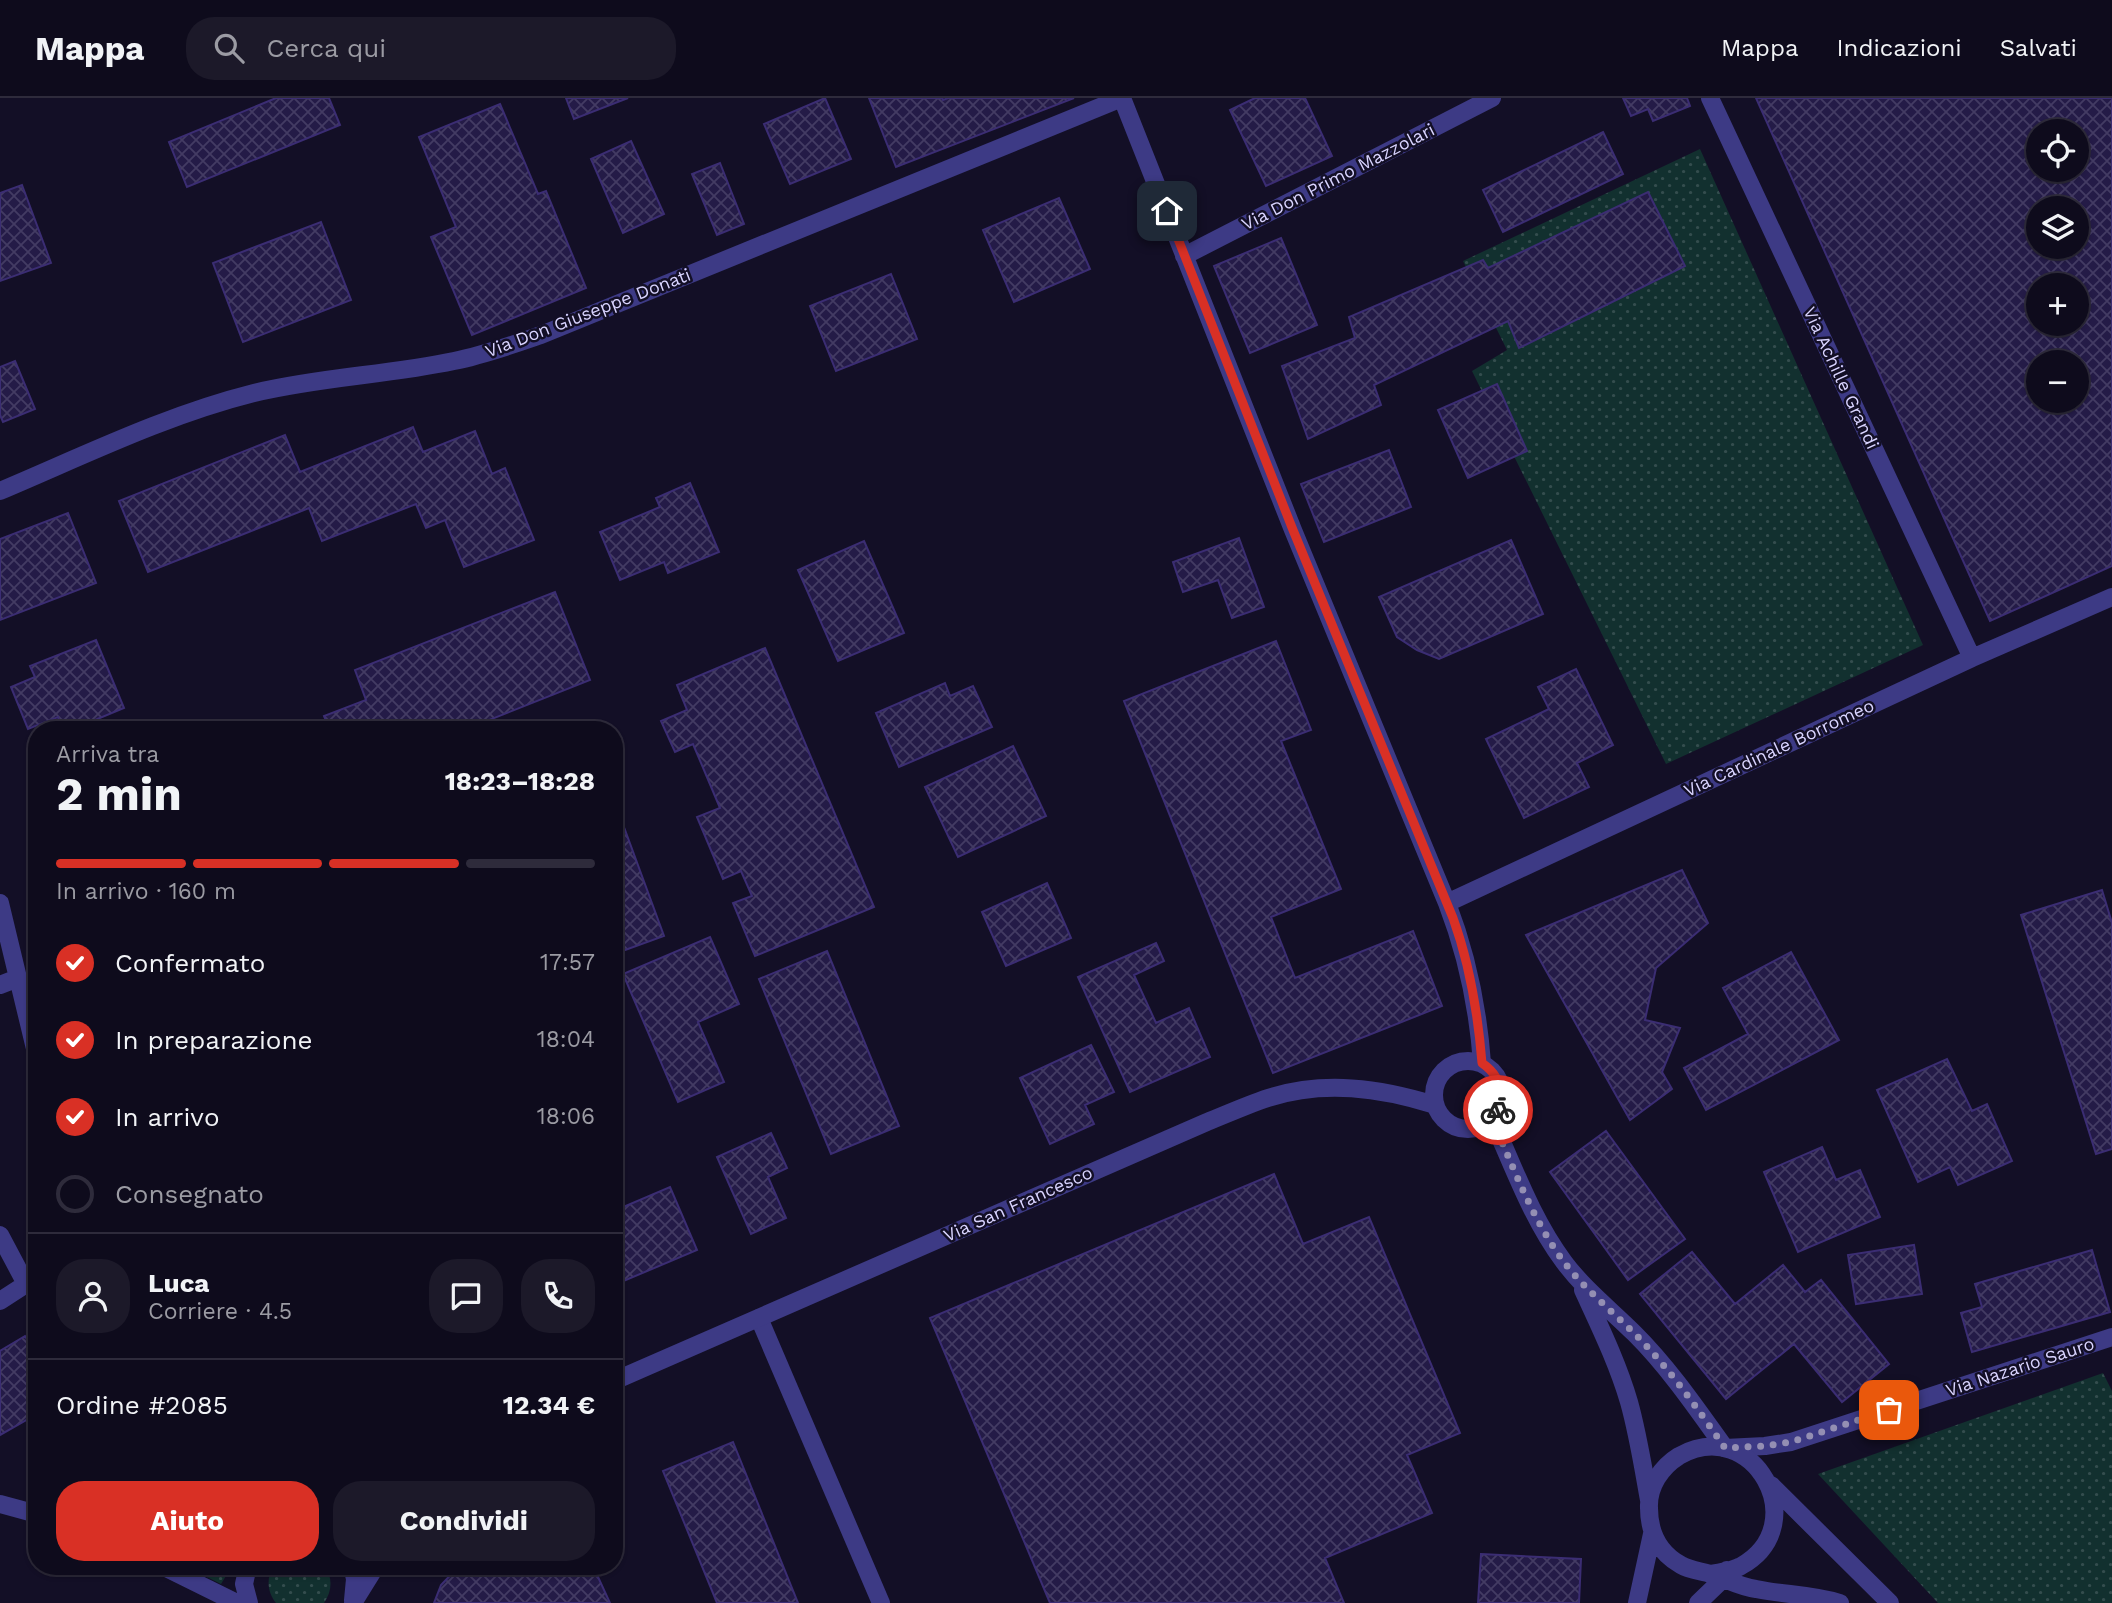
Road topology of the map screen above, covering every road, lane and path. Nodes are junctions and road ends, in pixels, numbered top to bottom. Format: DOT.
graph roads {
  1 [pos="1122,98"];
  2 [pos="1492,98"];
  3 [pos="1710,98"];
  4 [pos="1184,256"];
  5 [pos="0,491"];
  6 [pos="2112,597"];
  7 [pos="1972,658"];
  8 [pos="0,903"];
  9 [pos="1447,903"];
  10 [pos="18,978"];
  11 [pos="0,985"];
  12 [pos="28,1020"];
  13 [pos="1482,1063"];
  14 [pos="1435,1105"];
  15 [pos="1492,1119"];
  16 [pos="0,1235"];
  17 [pos="28,1275"];
  18 [pos="28,1284"];
  19 [pos="1581,1284"];
  20 [pos="0,1301"];
  21 [pos="759,1318"];
  22 [pos="2112,1337"];
  23 [pos="623,1377"];
  24 [pos="1725,1448"];
  25 [pos="1769,1484"];
  26 [pos="1649,1500"];
  27 [pos="0,1504"];
  28 [pos="28,1512"];
  29 [pos="1652,1534"];
  30 [pos="1720,1574"];
  31 [pos="180,1575"];
  32 [pos="246,1575"];
  33 [pos="354,1575"];
  34 [pos="370,1575"];
  35 [pos="237,1603"];
  36 [pos="249,1603"];
  37 [pos="353,1603"];
  38 [pos="881,1603"];
  39 [pos="1637,1603"];
  40 [pos="1699,1603"];
  41 [pos="1840,1603"];
  42 [pos="1890,1603"];
  1 -- 4 [label="street"];
  1 -- 5 [label="street, Via Don Giuseppe Donati"];
  2 -- 4 [label="street, Via Don Primo Mazzolari"];
  3 -- 7 [label="street, Via Achille Grandi"];
  4 -- 9 [label="street"];
  6 -- 7 [label="street, Via Cardinale Borromeo"];
  7 -- 9 [label="street, Via Cardinale Borromeo"];
  8 -- 10 [label="street"];
  9 -- 13 [label="street"];
  10 -- 11 [label="street"];
  10 -- 12 [label="street"];
  13 -- 14 [label="street"];
  13 -- 15 [label="street"];
  14 -- 15 [label="street, Via San Francesco"];
  14 -- 21 [label="street, Via San Francesco"];
  15 -- 19 [label="street"];
  16 -- 17 [label="street"];
  18 -- 20 [label="street"];
  19 -- 24 [label="street"];
  19 -- 26 [label="street"];
  21 -- 23 [label="street, Via San Francesco"];
  21 -- 38 [label="street"];
  22 -- 24 [label="street, Via Nazario Sauro"];
  24 -- 25 [label="street"];
  24 -- 26 [label="street"];
  25 -- 30 [label="street"];
  25 -- 42 [label="street"];
  26 -- 29 [label="street"];
  27 -- 28 [label="street"];
  29 -- 30 [label="street"];
  29 -- 39 [label="street"];
  30 -- 40 [label="street"];
  30 -- 41 [label="street"];
  31 -- 35 [label="street"];
  32 -- 36 [label="street"];
  33 -- 37 [label="street"];
  34 -- 37 [label="street"];
}
